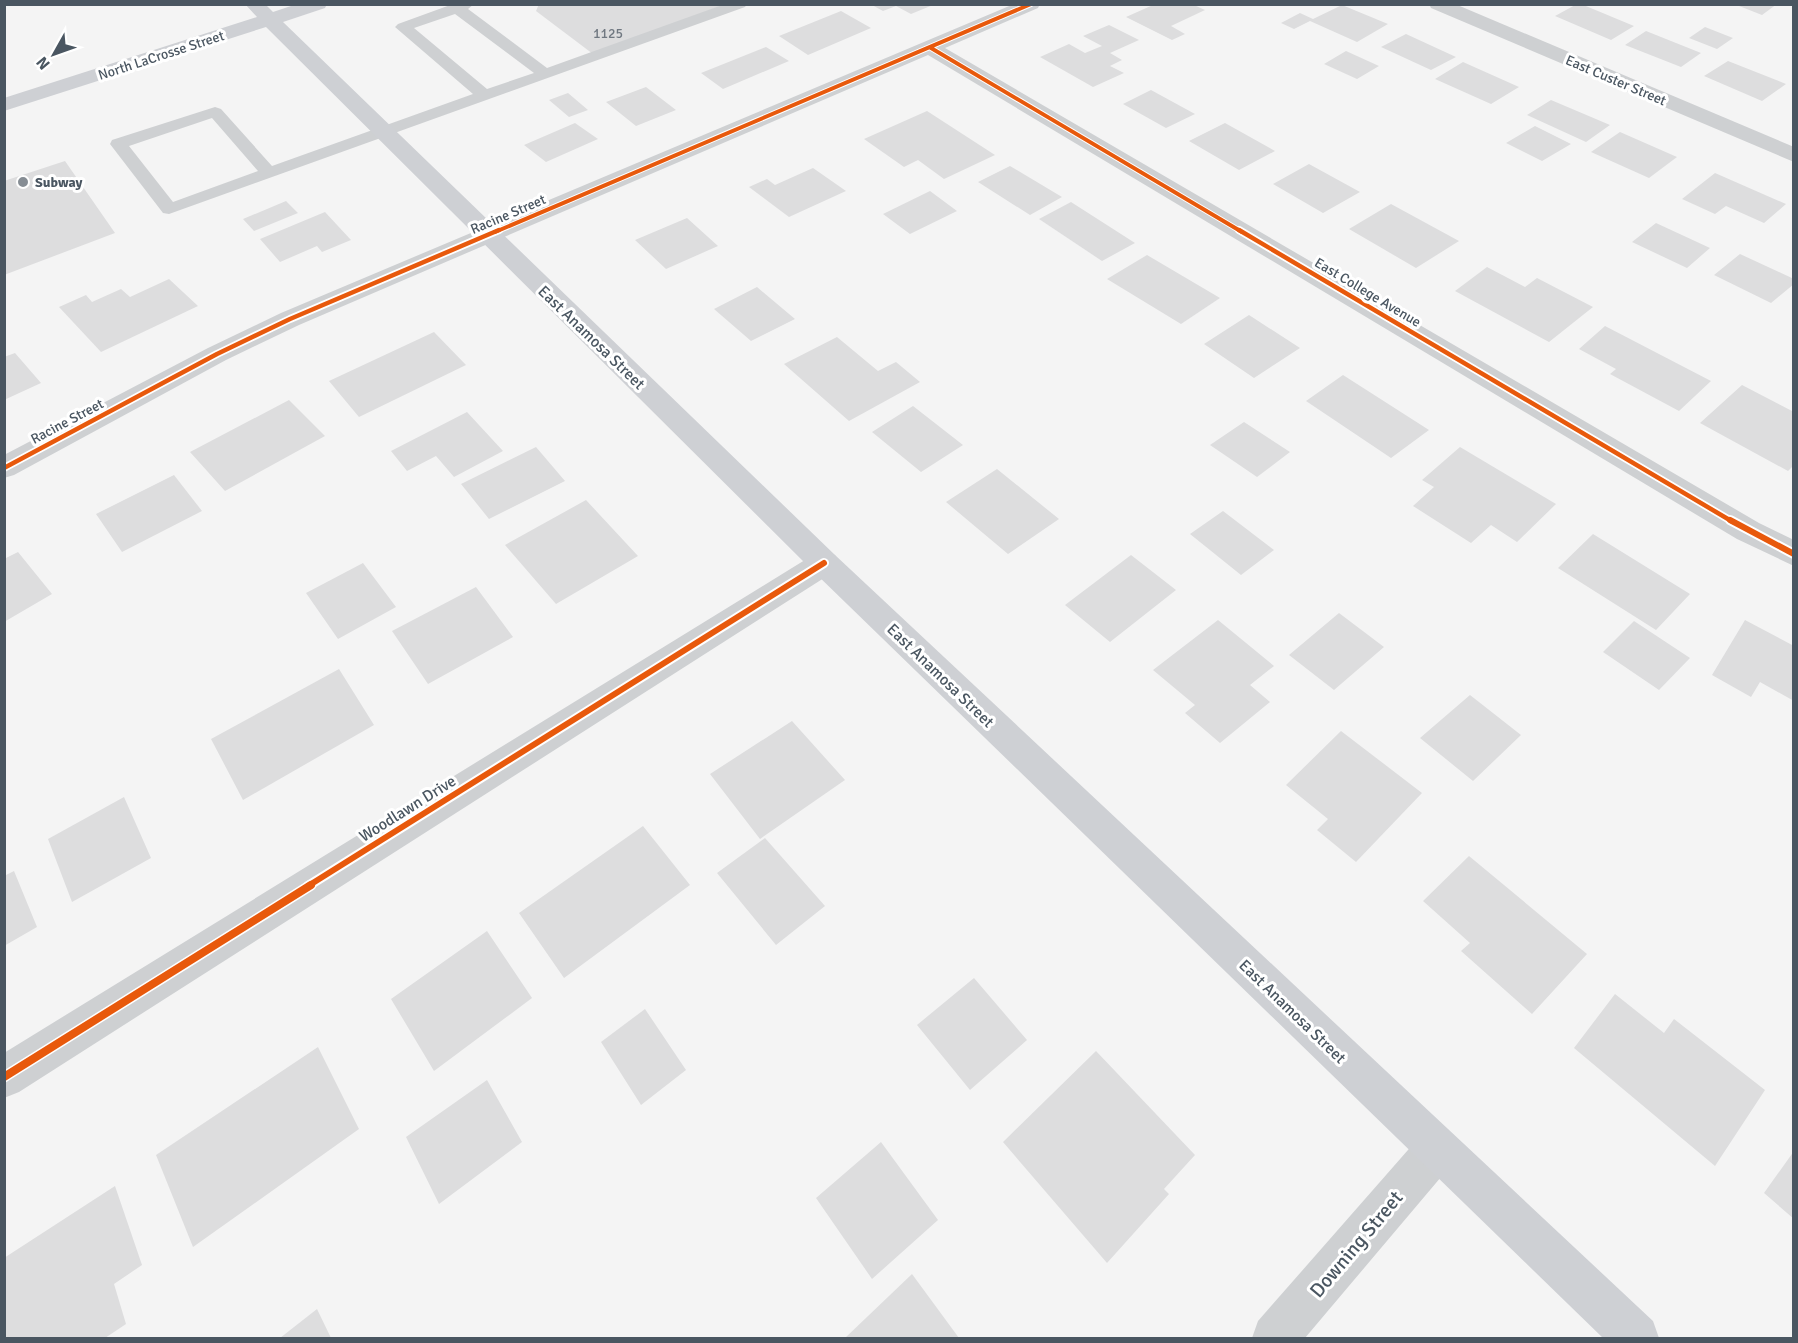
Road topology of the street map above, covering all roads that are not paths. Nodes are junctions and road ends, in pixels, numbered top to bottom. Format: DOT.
graph roads {
  1 [pos="318,4"];
  2 [pos="740,4"];
  3 [pos="1031,4"];
  4 [pos="1438,4"];
  5 [pos="462,6"];
  6 [pos="262,12"];
  7 [pos="931,48"];
  8 [pos="544,73"];
  9 [pos="484,95"];
  10 [pos="4,105"];
  11 [pos="384,132"];
  12 [pos="1794,155"];
  13 [pos="269,173"];
  14 [pos="488,235"];
  15 [pos="4,468"];
  16 [pos="1794,554"];
  17 [pos="824,563"];
  18 [pos="4,1077"];
  19 [pos="1437,1149"];
  20 [pos="1275,1338"];
  21 [pos="1636,1338"];
  1 -- 6 [label="main road, North LaCrosse Street"];
  2 -- 8 [label="lane"];
  3 -- 7 [label="street, Racine Street"];
  4 -- 12 [label="street, East Custer Street"];
  5 -- 8 [label="lane"];
  5 -- 9 [label="lane"];
  6 -- 10 [label="main road, North LaCrosse Street"];
  6 -- 11 [label="main road, East Anamosa Street"];
  7 -- 14 [label="street, Racine Street"];
  7 -- 16 [label="street, East College Avenue"];
  8 -- 9 [label="lane"];
  9 -- 11 [label="lane"];
  11 -- 13 [label="lane"];
  11 -- 14 [label="main road, East Anamosa Street"];
  13 -- 13 [label="lane"];
  14 -- 15 [label="street, Racine Street"];
  14 -- 17 [label="main road, East Anamosa Street"];
  17 -- 18 [label="street, Woodlawn Drive"];
  17 -- 19 [label="main road, East Anamosa Street"];
  19 -- 20 [label="street, Downing Street"];
  19 -- 21 [label="main road, East Anamosa Street"];
}
